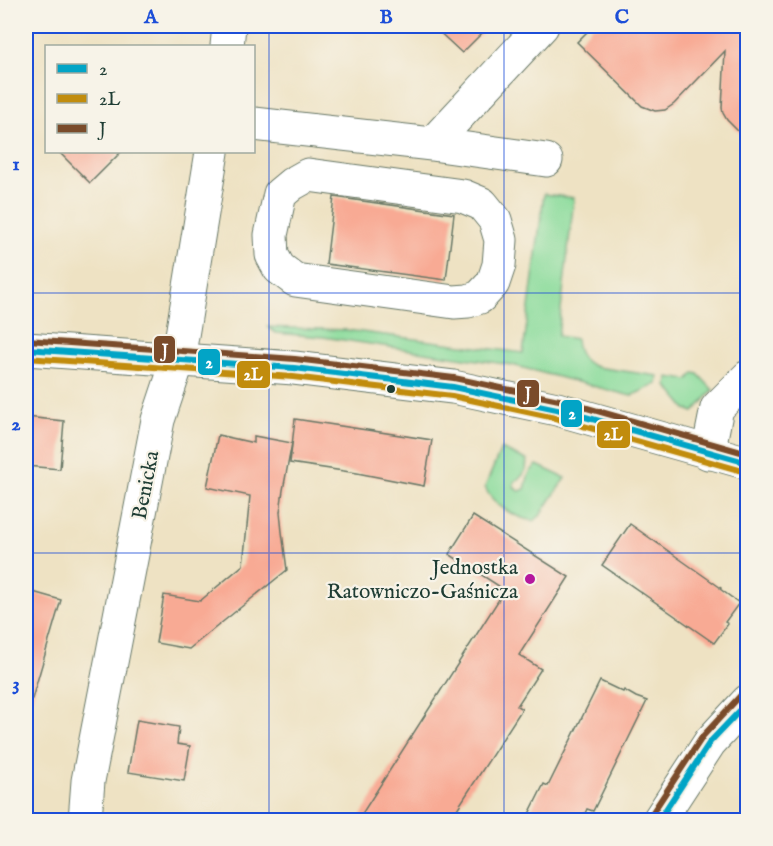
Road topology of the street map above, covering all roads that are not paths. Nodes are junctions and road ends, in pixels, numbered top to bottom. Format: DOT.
graph roads {
  1 [pos="230,26"];
  2 [pos="542,26"];
  3 [pos="227,45"];
  4 [pos="255,124"];
  5 [pos="312,130"];
  6 [pos="432,144"];
  7 [pos="212,153"];
  8 [pos="546,160"];
  9 [pos="308,175"];
  10 [pos="26,348"];
  11 [pos="178,360"];
  12 [pos="747,377"];
  13 [pos="708,453"];
  14 [pos="747,464"];
  15 [pos="747,701"];
  16 [pos="85,820"];
  17 [pos="659,820"];
  1 -- 3 [label="street"];
  2 -- 6 [label="street"];
  4 -- 5 [label="street"];
  5 -- 6 [label="street"];
  5 -- 9 [label="street"];
  6 -- 8 [label="street"];
  7 -- 11 [label="street, Benicka"];
  9 -- 9 [label="street"];
  10 -- 11 [label="street"];
  11 -- 13 [label="street"];
  11 -- 16 [label="street, Benicka"];
  12 -- 13 [label="street"];
  13 -- 14 [label="street"];
  15 -- 17 [label="street"];
}
